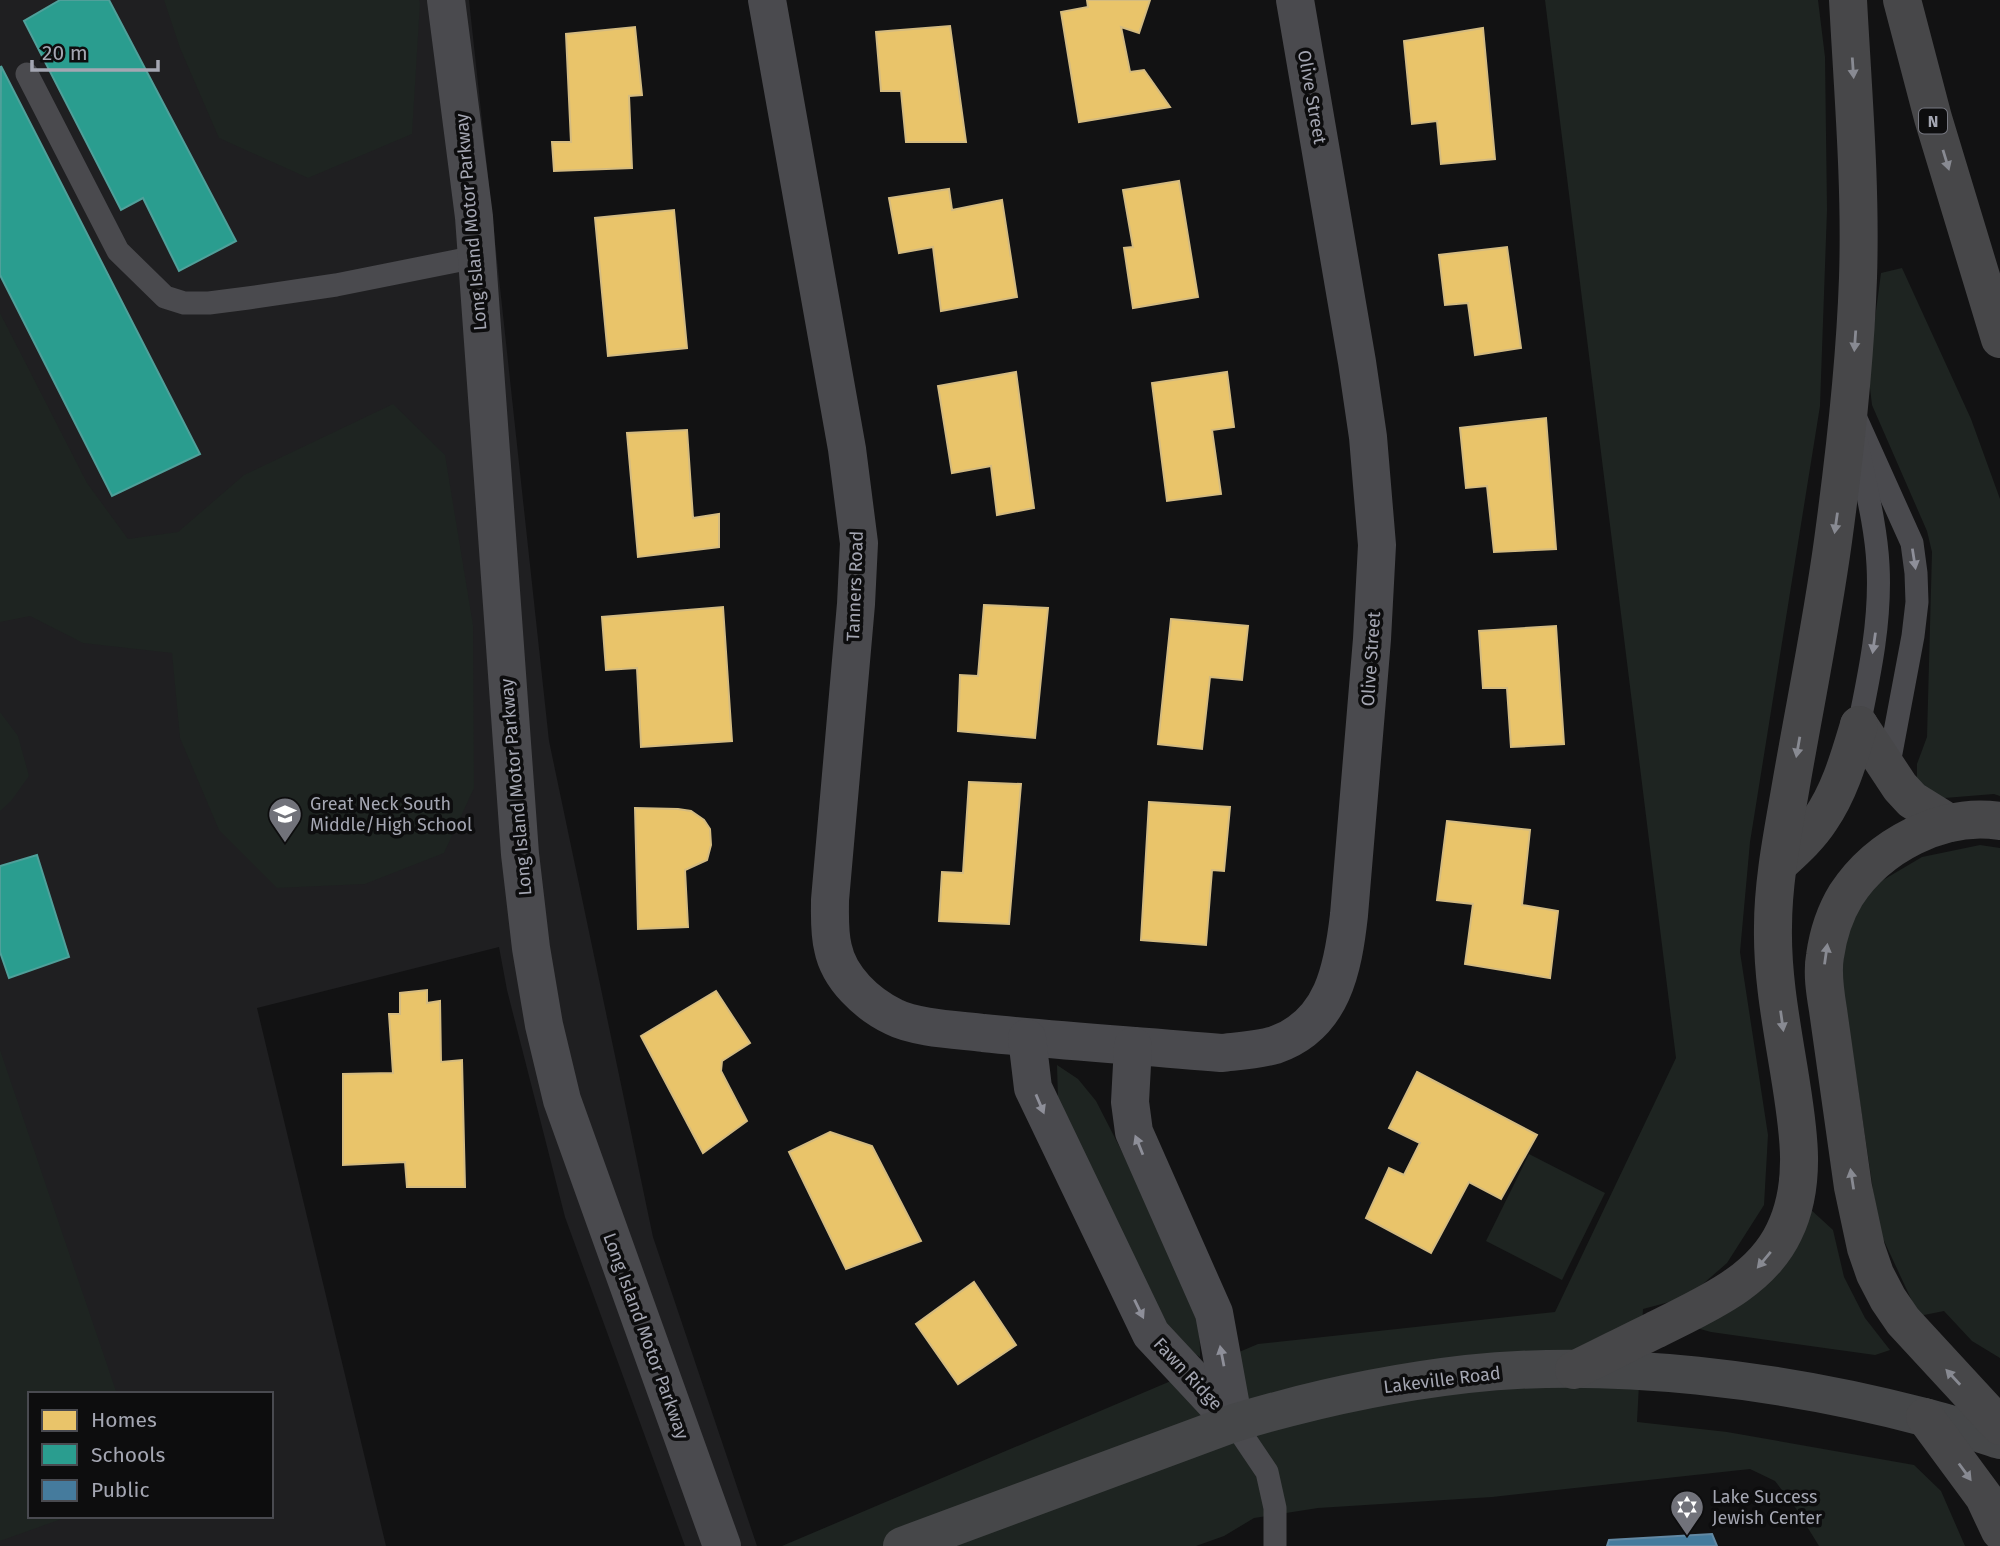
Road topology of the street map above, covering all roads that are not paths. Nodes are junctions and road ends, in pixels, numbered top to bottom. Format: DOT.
graph roads {
  1 [pos="446,0"];
  2 [pos="767,0"];
  3 [pos="1295,0"];
  4 [pos="1848,0"];
  5 [pos="1902,0"];
  6 [pos="27,74"];
  7 [pos="476,257"];
  8 [pos="2000,340"];
  9 [pos="1850,406"];
  10 [pos="1859,724"];
  11 [pos="1888,769"];
  12 [pos="2000,821"];
  13 [pos="1949,824"];
  14 [pos="1779,864"];
  15 [pos="1027,1038"];
  16 [pos="1132,1046"];
  17 [pos="1574,1370"];
  18 [pos="1925,1417"];
  19 [pos="1234,1423"];
  20 [pos="2000,1426"];
  21 [pos="2000,1440"];
  22 [pos="2000,1531"];
  23 [pos="722,1546"];
  24 [pos="902,1546"];
  25 [pos="1275,1546"];
  1 -- 7 [label="street, Long Island Motor Parkway"];
  2 -- 15 [label="street, Tanners Road"];
  3 -- 16 [label="street, Olive Street"];
  4 -- 9 [label="highway, one-way"];
  5 -- 8 [label="highway, N, one-way"];
  6 -- 7 [label="lane"];
  7 -- 23 [label="street, Long Island Motor Parkway"];
  9 -- 10 [label="lane, one-way"];
  9 -- 11 [label="lane, one-way"];
  9 -- 14 [label="highway, one-way"];
  10 -- 11 [label="highway"];
  10 -- 14 [label="highway"];
  11 -- 13 [label="highway"];
  12 -- 13 [label="highway"];
  20 -- 13 [label="highway, one-way"];
  14 -- 17 [label="highway, one-way"];
  15 -- 16 [label="street, Olive Street"];
  15 -- 19 [label="street, Fawn Ridge, one-way"];
  19 -- 16 [label="street, Fawn Ridge, one-way"];
  17 -- 18 [label="main road, Lakeville Road"];
  17 -- 19 [label="main road, Lakeville Road"];
  18 -- 21 [label="main road, Lakeville Road"];
  18 -- 22 [label="highway, one-way"];
  19 -- 24 [label="main road, Lakeville Road"];
  19 -- 25 [label="lane"];
}
